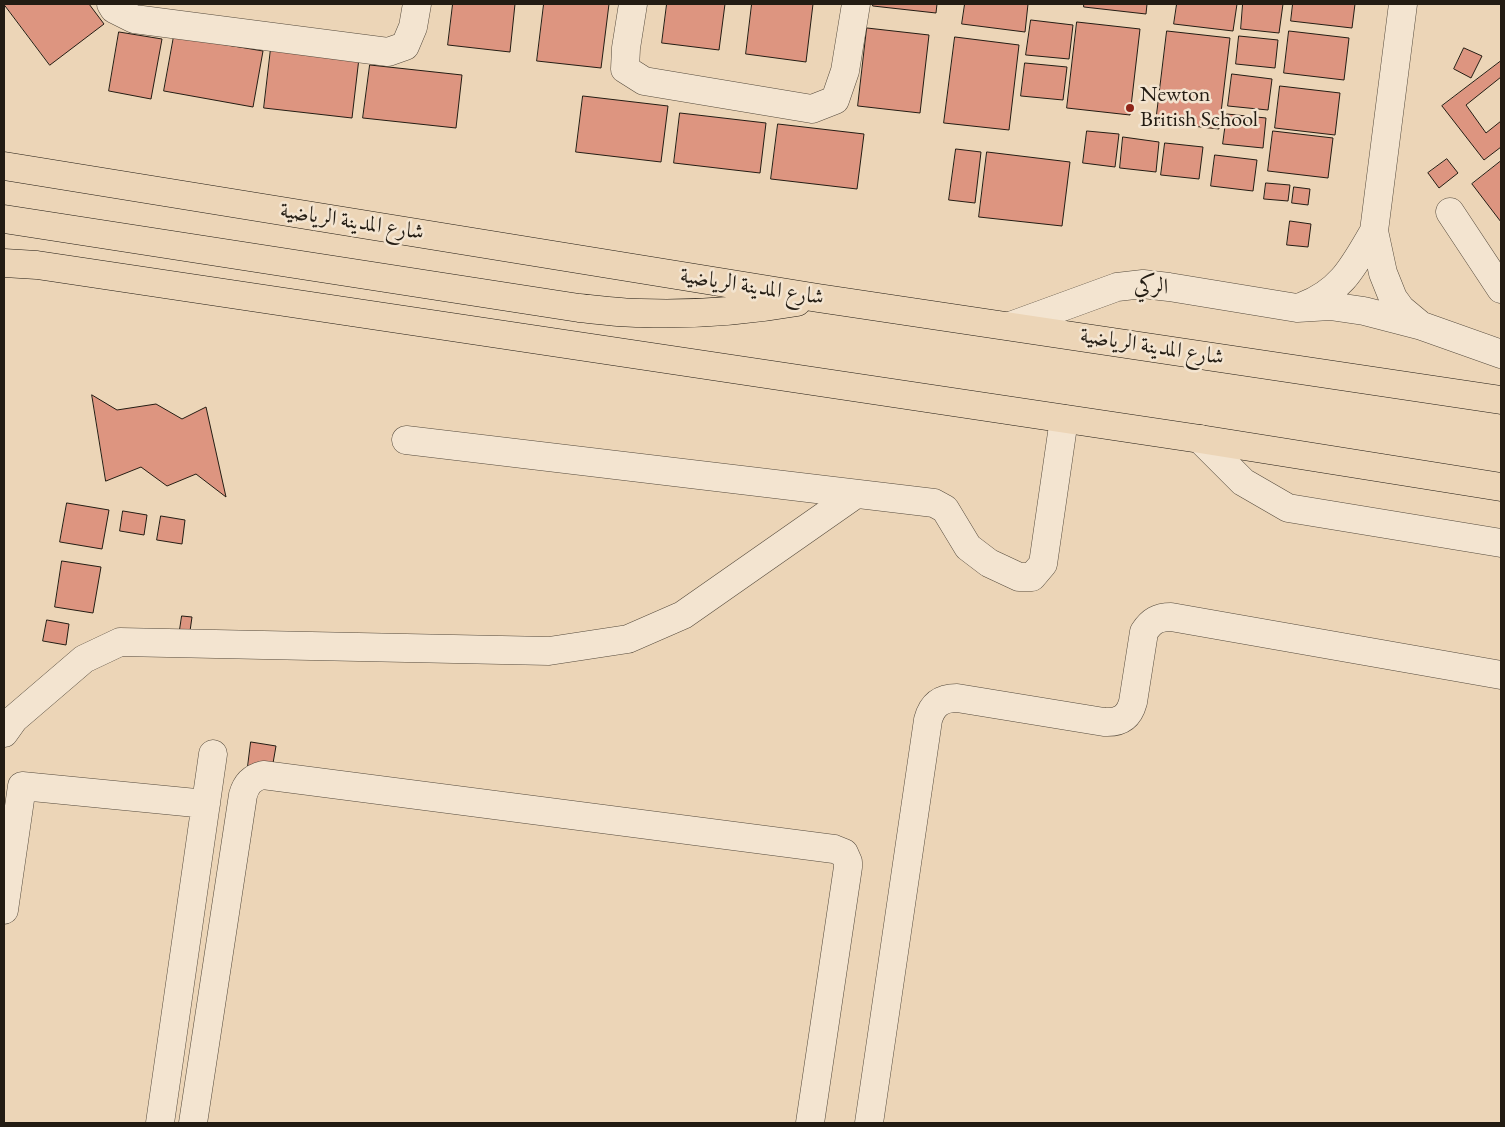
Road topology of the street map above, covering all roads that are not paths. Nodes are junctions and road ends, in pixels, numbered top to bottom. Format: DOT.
graph roads {
  1 [pos="111,4"];
  2 [pos="417,4"];
  3 [pos="633,4"];
  4 [pos="856,4"];
  5 [pos="1402,4"];
  6 [pos="4,166"];
  7 [pos="1450,212"];
  8 [pos="4,219"];
  9 [pos="1374,231"];
  10 [pos="4,263"];
  11 [pos="1501,289"];
  12 [pos="818,298"];
  13 [pos="1297,308"];
  14 [pos="1010,326"];
  15 [pos="1422,326"];
  16 [pos="1501,354"];
  17 [pos="1501,400"];
  18 [pos="1064,419"];
  19 [pos="1200,439"];
  20 [pos="406,440"];
  21 [pos="1501,487"];
  22 [pos="856,494"];
  23 [pos="1501,543"];
  24 [pos="1501,675"];
  25 [pos="4,732"];
  26 [pos="213,754"];
  27 [pos="13,786"];
  28 [pos="206,804"];
  29 [pos="4,910"];
  30 [pos="160,1123"];
  31 [pos="193,1123"];
  32 [pos="810,1123"];
  33 [pos="868,1123"];
  1 -- 2 [label="street"];
  3 -- 4 [label="street"];
  5 -- 9 [label="street, الركي"];
  6 -- 12 [label="main road, شارع المدينة الرياضية"];
  7 -- 11 [label="street"];
  8 -- 12 [label="main road"];
  9 -- 13 [label="street, الركي"];
  9 -- 15 [label="street, الركي"];
  10 -- 18 [label="main road"];
  12 -- 14 [label="main road, شارع المدينة الرياضية"];
  13 -- 14 [label="street, الركي"];
  13 -- 15 [label="street, الركي"];
  14 -- 17 [label="main road, شارع المدينة الرياضية"];
  15 -- 16 [label="street, الركي"];
  18 -- 19 [label="main road"];
  18 -- 22 [label="street"];
  19 -- 21 [label="main road"];
  19 -- 23 [label="street"];
  20 -- 22 [label="street"];
  22 -- 25 [label="street"];
  24 -- 33 [label="street"];
  26 -- 28 [label="street"];
  27 -- 28 [label="street"];
  27 -- 29 [label="street"];
  28 -- 30 [label="street"];
  31 -- 32 [label="street"];
}
